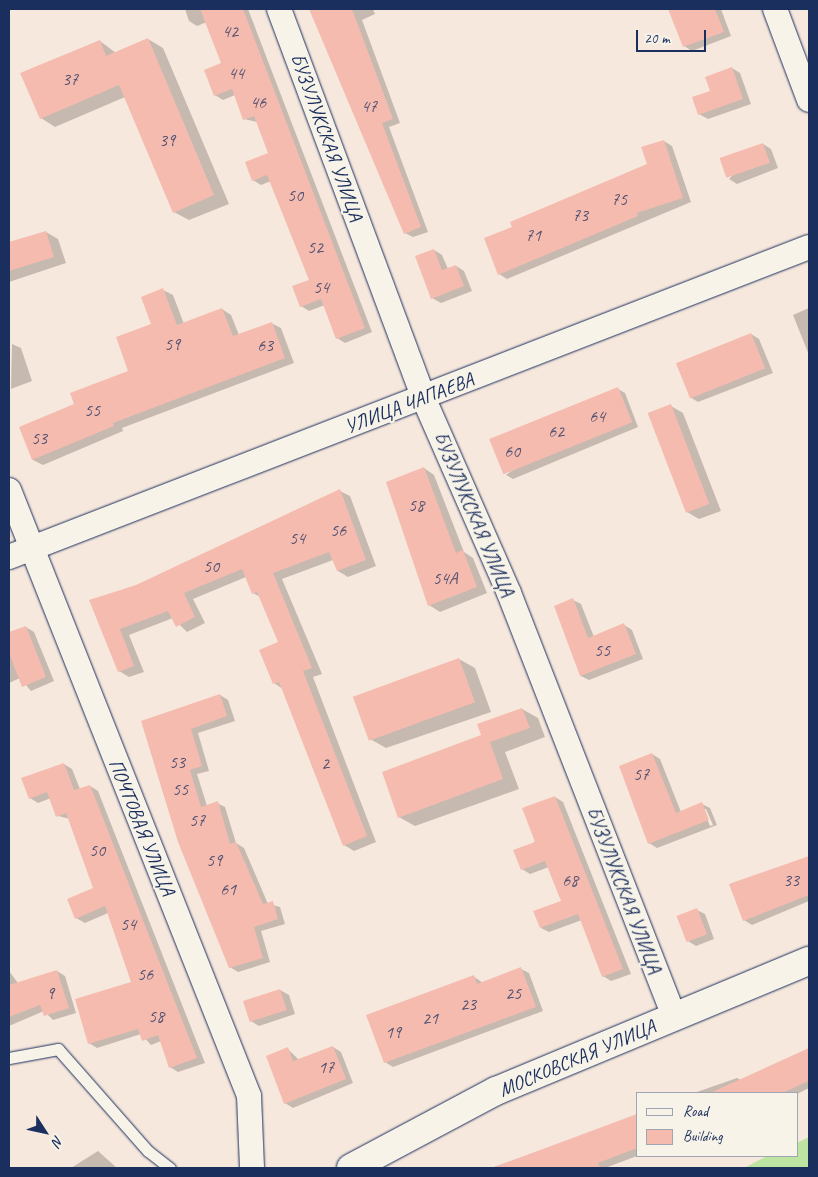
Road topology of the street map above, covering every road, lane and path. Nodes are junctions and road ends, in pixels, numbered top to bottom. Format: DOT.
graph roads {
  1 [pos="279,9"];
  2 [pos="775,9"];
  3 [pos="809,100"];
  4 [pos="809,247"];
  5 [pos="423,397"];
  6 [pos="9,490"];
  7 [pos="31,549"];
  8 [pos="9,557"];
  9 [pos="809,961"];
  10 [pos="674,1017"];
  11 [pos="9,1058"];
  12 [pos="170,1168"];
  13 [pos="252,1168"];
  14 [pos="351,1168"];
  1 -- 5 [label="street, БУЗУЛУКСКАЯ УЛИЦА"];
  2 -- 3 [label="street"];
  4 -- 5 [label="street, УЛИЦА ЧАПАЕВА"];
  5 -- 7 [label="street, УЛИЦА ЧАПАЕВА"];
  5 -- 10 [label="street, БУЗУЛУКСКАЯ УЛИЦА"];
  6 -- 7 [label="street, ПОЧТОВАЯ УЛИЦА"];
  7 -- 8 [label="street, УЛИЦА ЧАПАЕВА"];
  7 -- 13 [label="street, ПОЧТОВАЯ УЛИЦА"];
  9 -- 10 [label="street, МОСКОВСКАЯ УЛИЦА"];
  10 -- 14 [label="street, МОСКОВСКАЯ УЛИЦА"];
  11 -- 12 [label="lane"];
}
